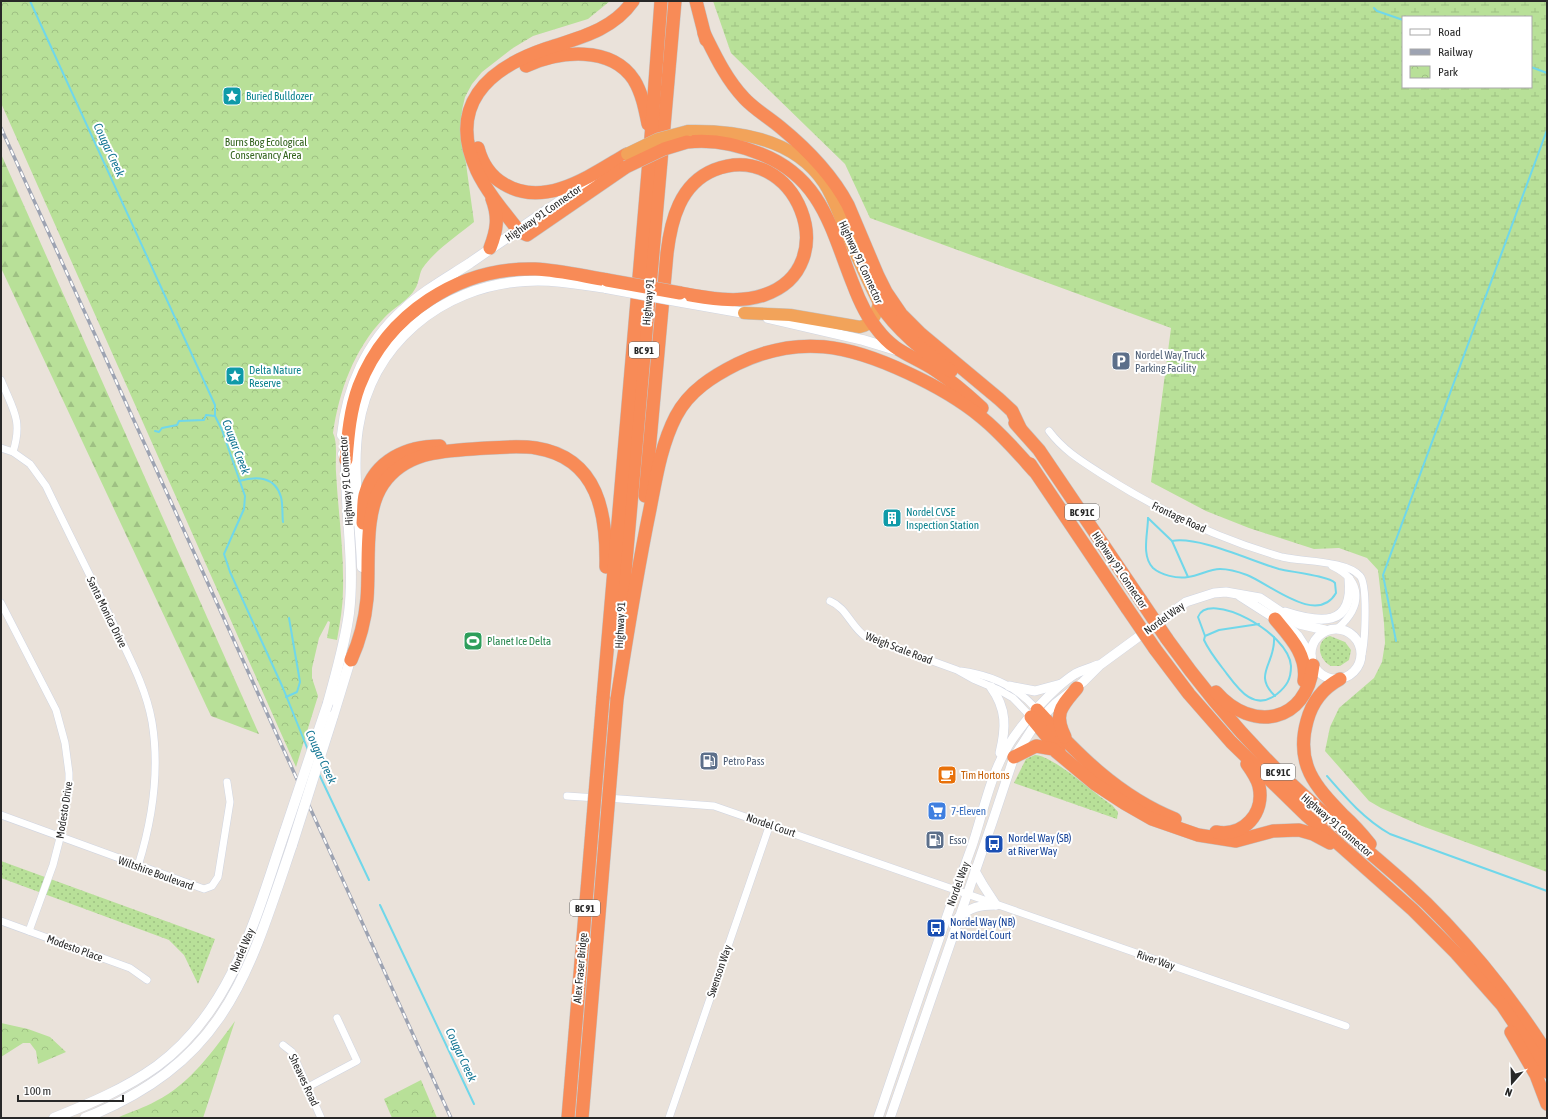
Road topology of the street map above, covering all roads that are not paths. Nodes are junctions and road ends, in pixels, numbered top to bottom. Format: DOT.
graph roads {
  1 [pos="633,1"];
  2 [pos="661,1"];
  3 [pos="675,1"];
  4 [pos="696,1"];
  5 [pos="704,33"];
  6 [pos="651,137"];
  7 [pos="687,137"];
  8 [pos="627,154"];
  9 [pos="803,159"];
  10 [pos="487,188"];
  11 [pos="519,231"];
  12 [pos="490,248"];
  13 [pos="607,284"];
  14 [pos="681,297"];
  15 [pos="879,303"];
  16 [pos="744,313"];
  17 [pos="871,322"];
  18 [pos="899,352"];
  19 [pos="1,380"];
  20 [pos="1020,428"];
  21 [pos="1049,431"];
  22 [pos="1,448"];
  23 [pos="460,450"];
  24 [pos="12,452"];
  25 [pos="346,460"];
  26 [pos="1034,471"];
  27 [pos="362,548"];
  28 [pos="638,563"];
  29 [pos="1328,565"];
  30 [pos="1349,579"];
  31 [pos="830,601"];
  32 [pos="1,603"];
  33 [pos="1278,614"];
  34 [pos="1338,628"];
  35 [pos="1324,630"];
  36 [pos="1167,639"];
  37 [pos="1362,654"];
  38 [pos="351,660"];
  39 [pos="1312,661"];
  40 [pos="1100,665"];
  41 [pos="957,670"];
  42 [pos="1340,679"];
  43 [pos="604,681"];
  44 [pos="1064,683"];
  45 [pos="1009,686"];
  46 [pos="991,687"];
  47 [pos="1077,688"];
  48 [pos="603,698"];
  49 [pos="617,699"];
  50 [pos="328,703"];
  51 [pos="1281,714"];
  52 [pos="333,716"];
  53 [pos="1037,716"];
  54 [pos="1231,742"];
  55 [pos="1067,751"];
  56 [pos="1014,757"];
  57 [pos="997,768"];
  58 [pos="227,782"];
  59 [pos="567,796"];
  60 [pos="1,815"];
  61 [pos="770,824"];
  62 [pos="60,838"];
  63 [pos="1356,860"];
  64 [pos="138,866"];
  65 [pos="975,871"];
  66 [pos="1408,886"];
  67 [pos="956,890"];
  68 [pos="966,894"];
  69 [pos="996,905"];
  70 [pos="958,918"];
  71 [pos="1,921"];
  72 [pos="29,931"];
  73 [pos="147,980"];
  74 [pos="1480,981"];
  75 [pos="1511,1003"];
  76 [pos="337,1018"];
  77 [pos="1346,1026"];
  78 [pos="1547,1040"];
  79 [pos="283,1045"];
  80 [pos="1547,1053"];
  81 [pos="1547,1072"];
  82 [pos="308,1087"];
  83 [pos="1547,1104"];
  84 [pos="54,1118"];
  85 [pos="85,1118"];
  86 [pos="321,1118"];
  87 [pos="568,1118"];
  88 [pos="582,1118"];
  89 [pos="669,1118"];
  90 [pos="878,1118"];
  91 [pos="890,1118"];
  1 -- 10 [label="highway"];
  2 -- 6 [label="highway, Highway 91 / BC 91"];
  3 -- 49 [label="highway, Highway 91 / BC 91"];
  4 -- 5 [label="highway"];
  5 -- 9 [label="highway"];
  5 -- 20 [label="highway"];
  6 -- 8 [label="highway"];
  6 -- 43 [label="highway, Highway 91 / BC 91"];
  7 -- 8 [label="highway, Highway 91 Connector, bridge"];
  7 -- 9 [label="highway, Highway 91 Connector"];
  7 -- 11 [label="highway, bridge"];
  7 -- 17 [label="highway"];
  8 -- 11 [label="main road, Highway 91 Connector"];
  9 -- 15 [label="highway, Highway 91 Connector"];
  10 -- 11 [label="highway"];
  10 -- 12 [label="highway"];
  11 -- 12 [label="main road, Highway 91 Connector"];
  12 -- 25 [label="main road, Highway 91 Connector"];
  13 -- 14 [label="highway, bridge"];
  13 -- 25 [label="highway"];
  13 -- 27 [label="main road, Highway 91 Connector"];
  14 -- 16 [label="main road, Highway 91 Connector"];
  14 -- 28 [label="highway"];
  15 -- 17 [label="highway"];
  15 -- 20 [label="highway, Highway 91 Connector"];
  16 -- 17 [label="highway"];
  16 -- 18 [label="main road, Highway 91 Connector"];
  17 -- 18 [label="highway"];
  18 -- 26 [label="highway, Highway 91 Connector / BC 91C"];
  19 -- 24 [label="street"];
  20 -- 36 [label="highway, Highway 91 Connector / BC 91C, bridge"];
  21 -- 29 [label="street, Frontage Road"];
  22 -- 24 [label="street, Santa Monica Drive"];
  23 -- 27 [label="highway"];
  23 -- 38 [label="highway"];
  23 -- 43 [label="highway"];
  24 -- 64 [label="street, Santa Monica Drive"];
  25 -- 50 [label="main road, Highway 91 Connector"];
  26 -- 28 [label="highway"];
  26 -- 54 [label="highway, Highway 91 Connector / BC 91C, bridge"];
  27 -- 38 [label="main road, Highway 91 Connector"];
  28 -- 49 [label="highway"];
  29 -- 30 [label="street, Frontage Road"];
  29 -- 37 [label="street, Frontage Road"];
  30 -- 33 [label="street"];
  30 -- 34 [label="street"];
  31 -- 41 [label="street, Weigh Scale Road"];
  32 -- 62 [label="street, Modesto Drive"];
  33 -- 35 [label="street, Nordel Way"];
  33 -- 39 [label="street, Nordel Way"];
  33 -- 40 [label="street, Nordel Way"];
  33 -- 51 [label="highway"];
  34 -- 35 [label="street"];
  34 -- 37 [label="street"];
  35 -- 39 [label="street"];
  36 -- 51 [label="highway"];
  36 -- 66 [label="highway, Highway 91 Connector / BC 91C"];
  37 -- 42 [label="street"];
  38 -- 52 [label="main road, Highway 91 Connector"];
  39 -- 42 [label="street"];
  39 -- 51 [label="highway"];
  40 -- 44 [label="street, Nordel Way"];
  40 -- 47 [label="street, Nordel Way"];
  41 -- 45 [label="street, Weigh Scale Road"];
  41 -- 46 [label="street, Weigh Scale Road"];
  42 -- 66 [label="highway"];
  43 -- 48 [label="highway, Highway 91 / BC 91"];
  44 -- 45 [label="street"];
  44 -- 53 [label="street, Nordel Way"];
  45 -- 53 [label="street, Weigh Scale Road"];
  46 -- 53 [label="street, Weigh Scale Road"];
  46 -- 57 [label="street"];
  47 -- 53 [label="street, Nordel Way"];
  47 -- 55 [label="highway"];
  48 -- 87 [label="highway, Alex Fraser Bridge / BC 91, bridge"];
  49 -- 88 [label="highway, Alex Fraser Bridge / BC 91, bridge"];
  50 -- 84 [label="main road, Nordel Way, bridge"];
  52 -- 85 [label="main road, Nordel Way, bridge"];
  53 -- 55 [label="highway"];
  53 -- 56 [label="street, Nordel Way"];
  53 -- 57 [label="street, Nordel Way"];
  54 -- 55 [label="highway"];
  54 -- 63 [label="highway, Highway 91 Connector / BC 91C"];
  55 -- 56 [label="highway"];
  55 -- 63 [label="highway"];
  56 -- 65 [label="street, Nordel Way"];
  57 -- 67 [label="street, Nordel Way"];
  58 -- 64 [label="street, Wiltshire Boulevard"];
  59 -- 61 [label="street, Nordel Court"];
  60 -- 62 [label="street, Wiltshire Boulevard"];
  61 -- 67 [label="street, Nordel Court"];
  61 -- 89 [label="street, Swenson Way"];
  62 -- 64 [label="street, Wiltshire Boulevard"];
  62 -- 72 [label="street, Modesto Drive"];
  63 -- 74 [label="highway, Highway 91 Connector / BC 91C"];
  65 -- 68 [label="street, Nordel Way"];
  65 -- 69 [label="street"];
  66 -- 75 [label="highway, Highway 91 Connector / BC 91C"];
  67 -- 68 [label="street, Nordel Court"];
  67 -- 90 [label="street, Nordel Way"];
  68 -- 69 [label="street, River Way"];
  68 -- 70 [label="street, Nordel Way"];
  69 -- 70 [label="street"];
  69 -- 77 [label="street, River Way"];
  70 -- 91 [label="street, Nordel Way"];
  71 -- 72 [label="street, Modesto Place"];
  72 -- 73 [label="street, Modesto Place"];
  74 -- 81 [label="highway"];
  74 -- 83 [label="highway"];
  75 -- 78 [label="highway"];
  75 -- 80 [label="highway"];
  76 -- 82 [label="street"];
  79 -- 82 [label="street, Sheaves Road"];
  82 -- 86 [label="street, Sheaves Road"];
}
